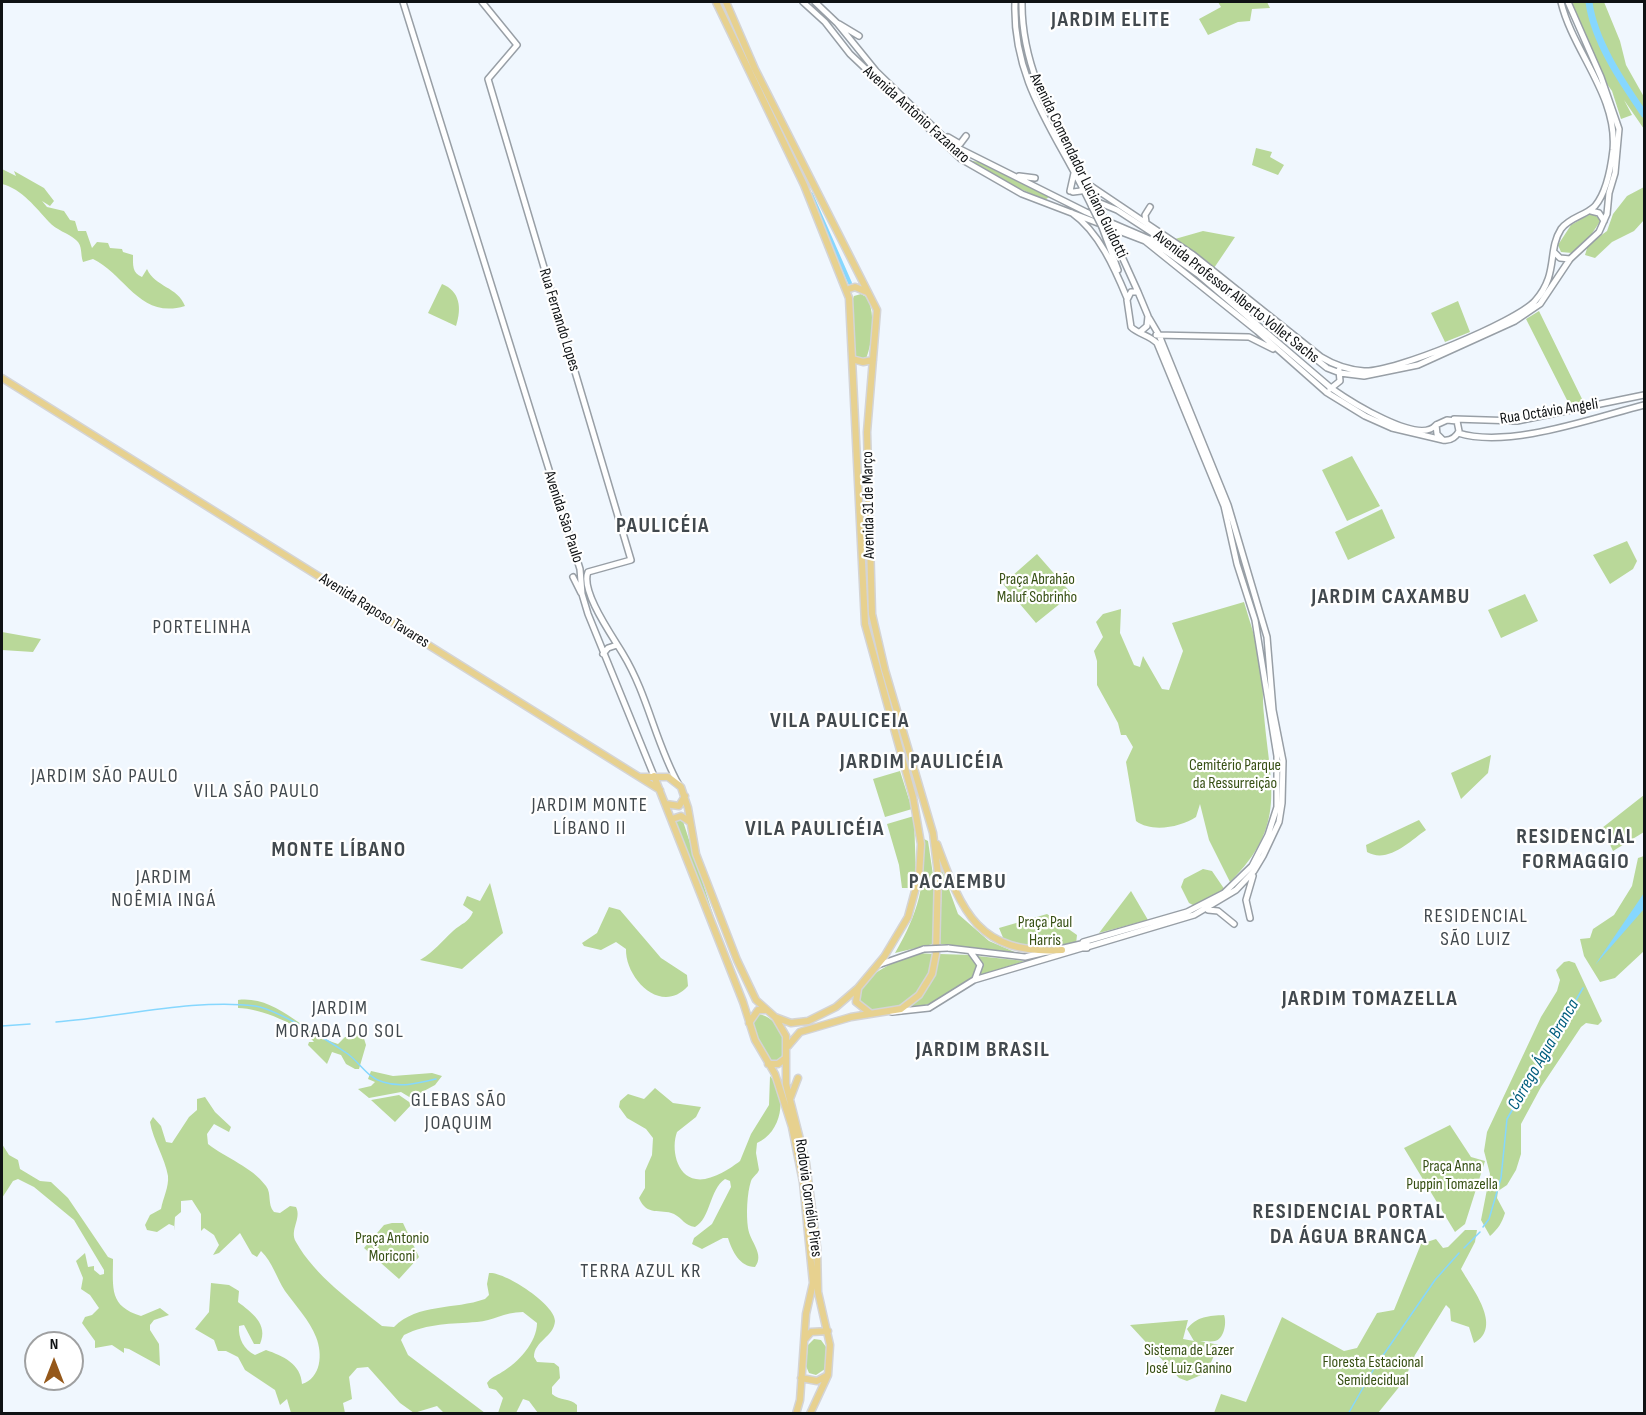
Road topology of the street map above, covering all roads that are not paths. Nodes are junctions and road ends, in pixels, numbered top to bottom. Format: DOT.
graph roads {
  1 [pos="403,2"];
  2 [pos="482,2"];
  3 [pos="716,2"];
  4 [pos="726,2"];
  5 [pos="803,2"];
  6 [pos="815,2"];
  7 [pos="1015,2"];
  8 [pos="1022,2"];
  9 [pos="1561,2"];
  10 [pos="1568,2"];
  11 [pos="1015,10"];
  12 [pos="837,22"];
  13 [pos="1023,33"];
  14 [pos="859,36"];
  15 [pos="854,46"];
  16 [pos="850,54"];
  17 [pos="774,105"];
  18 [pos="767,110"];
  19 [pos="935,129"];
  20 [pos="972,157"];
  21 [pos="961,159"];
  22 [pos="1075,171"];
  23 [pos="1006,172"];
  24 [pos="1035,178"];
  25 [pos="1084,185"];
  26 [pos="1053,194"];
  27 [pos="1047,203"];
  28 [pos="1093,203"];
  29 [pos="1111,204"];
  30 [pos="1150,207"];
  31 [pos="1065,210"];
  32 [pos="1585,213"];
  33 [pos="1102,215"];
  34 [pos="1604,221"];
  35 [pos="1146,222"];
  36 [pos="1105,228"];
  37 [pos="1554,252"];
  38 [pos="1183,258"];
  39 [pos="1570,259"];
  40 [pos="1184,272"];
  41 [pos="1220,281"];
  42 [pos="1122,286"];
  43 [pos="846,290"];
  44 [pos="868,292"];
  45 [pos="1138,292"];
  46 [pos="849,298"];
  47 [pos="1127,298"];
  48 [pos="1225,301"];
  49 [pos="1148,316"];
  50 [pos="1140,332"];
  51 [pos="1259,332"];
  52 [pos="1268,333"];
  53 [pos="1159,335"];
  54 [pos="1249,337"];
  55 [pos="1258,342"];
  56 [pos="1279,352"];
  57 [pos="852,359"];
  58 [pos="1318,359"];
  59 [pos="873,360"];
  60 [pos="1416,362"];
  61 [pos="1338,366"];
  62 [pos="1340,373"];
  63 [pos="1349,374"];
  64 [pos="2,378"];
  65 [pos="1340,381"];
  66 [pos="1329,390"];
  67 [pos="1340,394"];
  68 [pos="1644,395"];
  69 [pos="1644,405"];
  70 [pos="1569,410"];
  71 [pos="1553,413"];
  72 [pos="1452,419"];
  73 [pos="1571,423"];
  74 [pos="1436,425"];
  75 [pos="1557,427"];
  76 [pos="1458,433"];
  77 [pos="1443,440"];
  78 [pos="584,572"];
  79 [pos="573,577"];
  80 [pos="582,594"];
  81 [pos="868,643"];
  82 [pos="617,645"];
  83 [pos="603,654"];
  84 [pos="881,656"];
  85 [pos="885,670"];
  86 [pos="876,671"];
  87 [pos="654,776"];
  88 [pos="641,777"];
  89 [pos="666,777"];
  90 [pos="659,787"];
  91 [pos="681,787"];
  92 [pos="685,796"];
  93 [pos="913,797"];
  94 [pos="666,804"];
  95 [pos="917,813"];
  96 [pos="672,819"];
  97 [pos="690,822"];
  98 [pos="928,823"];
  99 [pos="933,833"];
  100 [pos="1254,871"];
  101 [pos="1234,888"];
  102 [pos="1225,895"];
  103 [pos="1206,910"];
  104 [pos="1250,918"];
  105 [pos="1234,924"];
  106 [pos="1084,945"];
  107 [pos="1062,950"];
  108 [pos="970,951"];
  109 [pos="877,965"];
  110 [pos="974,980"];
  111 [pos="858,988"];
  112 [pos="766,1010"];
  113 [pos="888,1012"];
  114 [pos="870,1013"];
  115 [pos="775,1017"];
  116 [pos="749,1023"];
  117 [pos="788,1046"];
  118 [pos="787,1057"];
  119 [pos="768,1064"];
  120 [pos="798,1078"];
  121 [pos="790,1100"];
  122 [pos="820,1331"];
  123 [pos="828,1331"];
  124 [pos="804,1340"];
  125 [pos="830,1340"];
  126 [pos="828,1375"];
  127 [pos="801,1378"];
  128 [pos="801,1390"];
  129 [pos="815,1402"];
  130 [pos="796,1413"];
  131 [pos="810,1413"];
  1 -- 78 [label="main road, Avenida São Paulo"];
  2 -- 78 [label="main road, Rua Fernando Lopes"];
  3 -- 18 [label="main road, Avenida 31 de Março"];
  4 -- 17 [label="main road, Avenida 31 de Março"];
  5 -- 16 [label="main road, Avenida Antônio Fazanaro"];
  6 -- 12 [label="main road"];
  7 -- 11 [label="main road, Avenida Comendador Luciano Guidotti"];
  8 -- 13 [label="main road, Avenida Comendador Luciano Guidotti"];
  9 -- 32 [label="main road"];
  10 -- 34 [label="main road, Avenida Professor Alberto Vollet Sachs"];
  11 -- 13 [label="main road"];
  11 -- 22 [label="main road, Avenida Comendador Luciano Guidotti"];
  12 -- 14 [label="main road"];
  12 -- 15 [label="main road, Avenida Antônio Fazanaro"];
  13 -- 25 [label="main road, Avenida Comendador Luciano Guidotti"];
  15 -- 16 [label="main road"];
  15 -- 19 [label="main road, Avenida Antônio Fazanaro"];
  16 -- 21 [label="main road, Avenida Antônio Fazanaro"];
  17 -- 18 [label="main road"];
  17 -- 44 [label="main road, Avenida 31 de Março"];
  18 -- 43 [label="main road, Avenida 31 de Março"];
  19 -- 20 [label="main road, Avenida Antônio Fazanaro"];
  19 -- 20 [label="main road"];
  20 -- 21 [label="main road"];
  20 -- 23 [label="main road, Avenida Antônio Fazanaro"];
  21 -- 27 [label="main road, Avenida Antônio Fazanaro"];
  22 -- 25 [label="main road, Avenida Comendador Luciano Guidotti"];
  22 -- 25 [label="main road"];
  23 -- 24 [label="main road"];
  23 -- 26 [label="main road, Avenida Antônio Fazanaro"];
  25 -- 28 [label="main road, Avenida Comendador Luciano Guidotti"];
  25 -- 29 [label="main road"];
  26 -- 27 [label="main road"];
  26 -- 38 [label="main road, Avenida Antônio Fazanaro"];
  27 -- 31 [label="main road, Avenida Antônio Fazanaro"];
  28 -- 29 [label="main road"];
  28 -- 33 [label="main road, Avenida Comendador Luciano Guidotti, bridge"];
  28 -- 36 [label="main road, Avenida Comendador Luciano Guidotti, bridge"];
  29 -- 33 [label="main road"];
  29 -- 35 [label="main road, Avenida Professor Alberto Vollet Sachs"];
  29 -- 38 [label="main road, Avenida Professor Alberto Vollet Sachs"];
  30 -- 35 [label="main road"];
  31 -- 40 [label="main road, Avenida Antônio Fazanaro"];
  31 -- 42 [label="main road"];
  32 -- 34 [label="main road"];
  32 -- 37 [label="main road"];
  33 -- 36 [label="main road, Avenida Comendador Luciano Guidotti, bridge"];
  34 -- 39 [label="main road, Avenida Professor Alberto Vollet Sachs"];
  35 -- 38 [label="main road, Avenida Professor Alberto Vollet Sachs"];
  36 -- 42 [label="main road, Avenida Comendador Luciano Guidotti"];
  36 -- 45 [label="main road, Avenida Comendador Luciano Guidotti"];
  37 -- 39 [label="main road"];
  37 -- 60 [label="main road"];
  38 -- 40 [label="main road"];
  38 -- 41 [label="main road, Avenida Professor Alberto Vollet Sachs"];
  38 -- 48 [label="main road, Avenida Antônio Fazanaro"];
  38 -- 58 [label="main road, Avenida Professor Alberto Vollet Sachs"];
  39 -- 60 [label="main road, Avenida Professor Alberto Vollet Sachs"];
  40 -- 48 [label="main road, Avenida Antônio Fazanaro"];
  41 -- 48 [label="main road"];
  41 -- 58 [label="main road, Avenida Professor Alberto Vollet Sachs"];
  42 -- 47 [label="main road"];
  43 -- 44 [label="main road"];
  43 -- 46 [label="main road, Avenida 31 de Março"];
  44 -- 46 [label="main road"];
  44 -- 59 [label="main road, Avenida 31 de Março"];
  45 -- 47 [label="main road"];
  45 -- 49 [label="main road, Avenida Comendador Luciano Guidotti"];
  46 -- 57 [label="main road, Avenida 31 de Março"];
  47 -- 50 [label="main road"];
  48 -- 51 [label="main road, Avenida Antônio Fazanaro"];
  48 -- 52 [label="main road, Avenida Antônio Fazanaro"];
  49 -- 50 [label="main road"];
  49 -- 53 [label="main road"];
  50 -- 53 [label="main road"];
  50 -- 101 [label="main road"];
  51 -- 52 [label="main road"];
  51 -- 54 [label="main road"];
  51 -- 55 [label="main road"];
  51 -- 56 [label="main road, Avenida Antônio Fazanaro"];
  52 -- 66 [label="main road, Avenida Antônio Fazanaro"];
  53 -- 54 [label="main road"];
  53 -- 100 [label="main road"];
  54 -- 55 [label="main road"];
  55 -- 56 [label="main road"];
  56 -- 66 [label="main road, Avenida Antônio Fazanaro"];
  57 -- 59 [label="main road"];
  57 -- 81 [label="main road, Avenida 31 de Março"];
  58 -- 61 [label="main road, Avenida Professor Alberto Vollet Sachs"];
  58 -- 62 [label="main road, Avenida Professor Alberto Vollet Sachs"];
  59 -- 84 [label="main road, Avenida 31 de Março"];
  60 -- 61 [label="main road, Avenida Professor Alberto Vollet Sachs"];
  60 -- 63 [label="main road, Avenida Professor Alberto Vollet Sachs"];
  61 -- 62 [label="main road"];
  62 -- 63 [label="main road, Avenida Professor Alberto Vollet Sachs"];
  62 -- 65 [label="main road"];
  63 -- 65 [label="main road"];
  64 -- 88 [label="main road, Avenida Raposo Tavares"];
  65 -- 66 [label="main road"];
  65 -- 67 [label="main road"];
  66 -- 67 [label="main road, Avenida Antônio Fazanaro"];
  66 -- 77 [label="main road, Avenida Antônio Fazanaro"];
  67 -- 74 [label="main road, Avenida Antônio Fazanaro"];
  68 -- 70 [label="main road, Rua Octávio Angeli"];
  69 -- 73 [label="main road"];
  70 -- 71 [label="main road, Rua Octávio Angeli"];
  70 -- 73 [label="main road"];
  71 -- 72 [label="main road, Rua Octávio Angeli"];
  71 -- 75 [label="main road"];
  72 -- 74 [label="main road"];
  72 -- 76 [label="main road"];
  73 -- 75 [label="main road"];
  74 -- 77 [label="main road"];
  75 -- 76 [label="main road"];
  76 -- 77 [label="main road"];
  78 -- 80 [label="main road, Avenida São Paulo"];
  78 -- 82 [label="main road, Avenida São Paulo"];
  79 -- 80 [label="main road"];
  80 -- 83 [label="main road, Avenida São Paulo"];
  81 -- 84 [label="main road"];
  81 -- 86 [label="main road, Avenida 31 de Março"];
  82 -- 83 [label="main road"];
  82 -- 91 [label="main road, Avenida São Paulo"];
  83 -- 87 [label="main road, Avenida São Paulo"];
  84 -- 85 [label="main road, Avenida 31 de Março"];
  85 -- 86 [label="main road"];
  85 -- 98 [label="main road, Avenida 31 de Março"];
  86 -- 93 [label="main road, Avenida 31 de Março"];
  87 -- 88 [label="main road"];
  87 -- 89 [label="main road"];
  87 -- 90 [label="main road, Avenida São Paulo"];
  88 -- 90 [label="main road, Avenida Raposo Tavares"];
  89 -- 90 [label="main road"];
  89 -- 91 [label="main road"];
  90 -- 94 [label="main road, Avenida São Paulo"];
  91 -- 92 [label="main road, Avenida São Paulo"];
  92 -- 94 [label="main road"];
  92 -- 97 [label="main road, Avenida São Paulo"];
  93 -- 95 [label="main road, Avenida 31 de Março"];
  93 -- 98 [label="main road"];
  94 -- 96 [label="main road, Avenida São Paulo"];
  95 -- 98 [label="main road"];
  95 -- 109 [label="main road, Avenida 31 de Março"];
  96 -- 97 [label="main road"];
  96 -- 116 [label="main road, Avenida São Paulo"];
  97 -- 112 [label="main road, Avenida São Paulo"];
  98 -- 99 [label="main road, Avenida 31 de Março"];
  99 -- 107 [label="main road"];
  99 -- 113 [label="main road, Avenida 31 de Março"];
  100 -- 101 [label="main road"];
  100 -- 104 [label="main road"];
  101 -- 102 [label="main road"];
  102 -- 103 [label="main road"];
  102 -- 106 [label="main road"];
  103 -- 105 [label="main road"];
  103 -- 106 [label="main road"];
  106 -- 107 [label="main road"];
  106 -- 110 [label="main road"];
  107 -- 108 [label="main road"];
  108 -- 109 [label="main road, bridge"];
  108 -- 110 [label="main road"];
  109 -- 111 [label="main road"];
  110 -- 113 [label="main road"];
  111 -- 114 [label="main road"];
  111 -- 115 [label="main road"];
  112 -- 115 [label="main road, Avenida São Paulo"];
  112 -- 116 [label="main road"];
  113 -- 114 [label="main road"];
  114 -- 117 [label="main road"];
  115 -- 117 [label="main road"];
  116 -- 119 [label="main road, Rodovia Cornélio Pires"];
  117 -- 118 [label="main road, Rodovia Cornélio Pires"];
  118 -- 119 [label="main road"];
  118 -- 121 [label="main road, Rodovia Cornélio Pires"];
  119 -- 124 [label="main road, Rodovia Cornélio Pires"];
  120 -- 121 [label="main road"];
  121 -- 123 [label="main road, Rodovia Cornélio Pires"];
  122 -- 123 [label="main road"];
  122 -- 124 [label="main road"];
  122 -- 125 [label="main road"];
  123 -- 125 [label="main road, Rodovia Cornélio Pires"];
  124 -- 127 [label="main road, Rodovia Cornélio Pires"];
  125 -- 126 [label="main road, Rodovia Cornélio Pires"];
  126 -- 127 [label="main road"];
  126 -- 129 [label="main road"];
  127 -- 128 [label="main road"];
  128 -- 129 [label="main road"];
  128 -- 130 [label="main road"];
  129 -- 131 [label="main road"];
}
